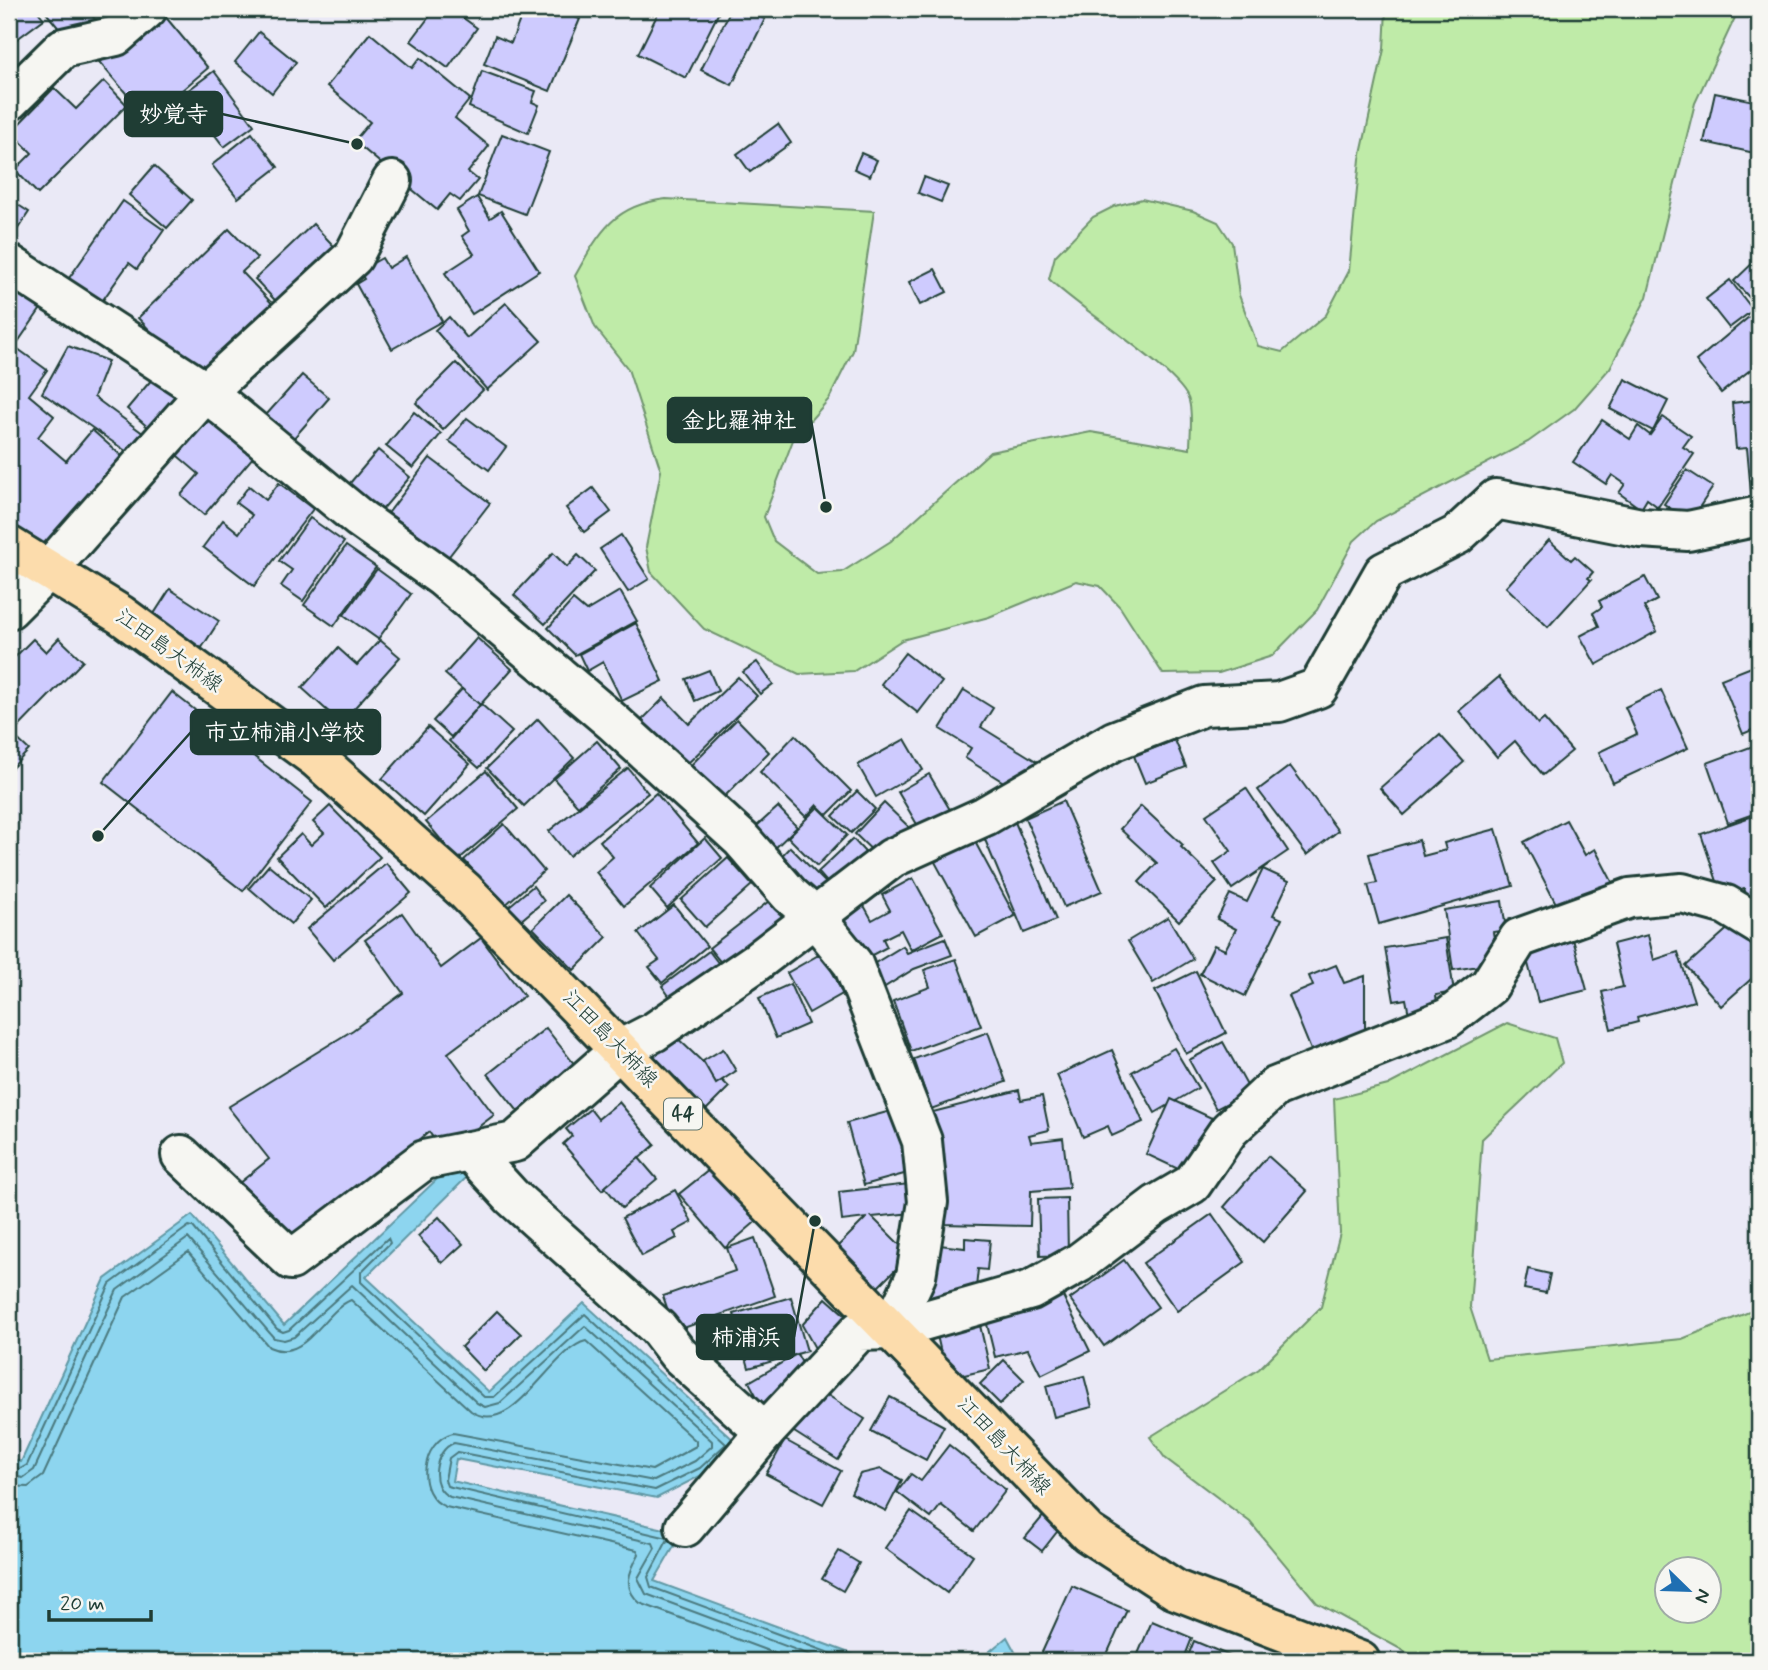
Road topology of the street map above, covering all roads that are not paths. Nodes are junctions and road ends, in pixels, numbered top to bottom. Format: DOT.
graph roads {
  1 [pos="147,9"];
  2 [pos="9,102"];
  3 [pos="392,181"];
  4 [pos="9,264"];
  5 [pos="206,392"];
  6 [pos="1759,516"];
  7 [pos="9,545"];
  8 [pos="48,570"];
  9 [pos="9,609"];
  10 [pos="814,916"];
  11 [pos="1759,926"];
  12 [pos="621,1049"];
  13 [pos="470,1151"];
  14 [pos="181,1155"];
  15 [pos="891,1330"];
  16 [pos="765,1432"];
  17 [pos="685,1527"];
  18 [pos="1360,1661"];
  1 -- 2 [label="street"];
  3 -- 5 [label="street"];
  4 -- 5 [label="street"];
  5 -- 8 [label="street"];
  5 -- 10 [label="street"];
  6 -- 10 [label="street"];
  7 -- 8 [label="main road, 江田島大柿線 / 44"];
  8 -- 9 [label="street"];
  8 -- 12 [label="main road, 江田島大柿線 / 44"];
  10 -- 12 [label="street"];
  10 -- 15 [label="street"];
  11 -- 15 [label="street"];
  12 -- 13 [label="street"];
  12 -- 15 [label="main road, 江田島大柿線 / 44"];
  13 -- 14 [label="street"];
  13 -- 16 [label="street"];
  15 -- 16 [label="street"];
  15 -- 18 [label="main road, 江田島大柿線 / 44"];
  16 -- 17 [label="street"];
}
